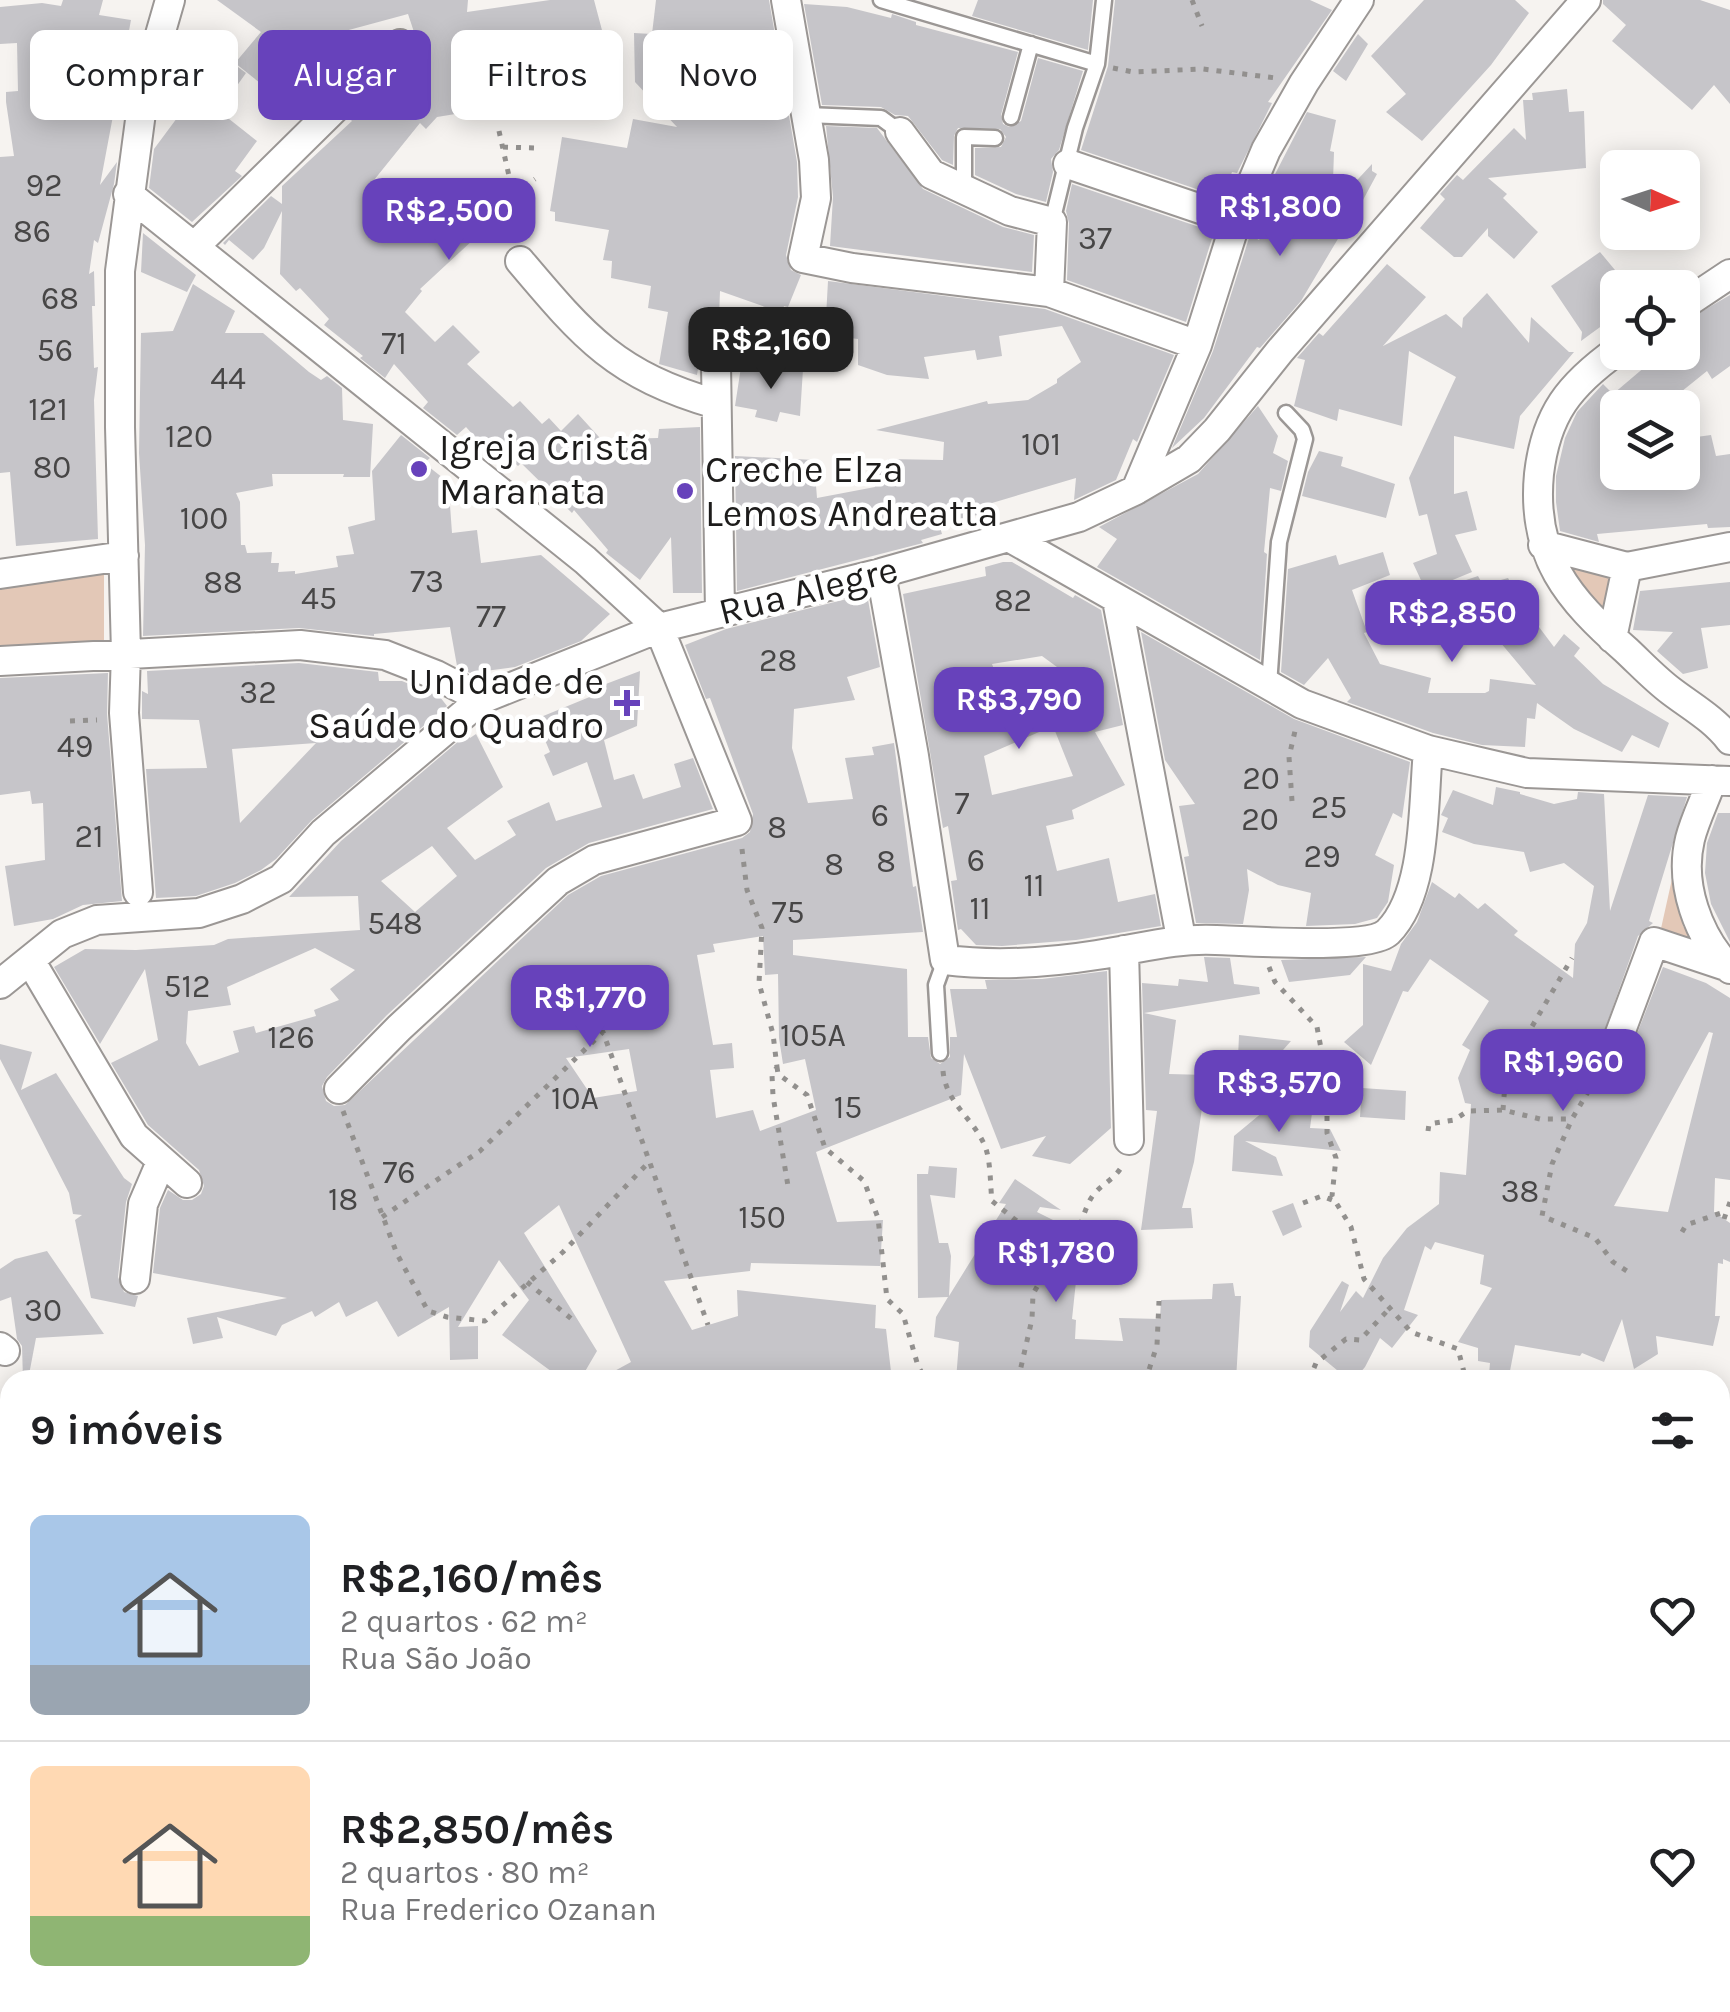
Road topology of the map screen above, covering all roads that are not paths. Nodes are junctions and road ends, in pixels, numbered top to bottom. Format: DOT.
graph roads {
  1 [pos="170,0"];
  2 [pos="786,0"];
  3 [pos="881,0"];
  4 [pos="1104,0"];
  5 [pos="1359,0"];
  6 [pos="1586,0"];
  7 [pos="1031,44"];
  8 [pos="1097,64"];
  9 [pos="806,115"];
  10 [pos="1010,118"];
  11 [pos="323,120"];
  12 [pos="900,132"];
  13 [pos="994,138"];
  14 [pos="1068,164"];
  15 [pos="964,190"];
  16 [pos="128,194"];
  17 [pos="1236,221"];
  18 [pos="1052,222"];
  19 [pos="195,246"];
  20 [pos="520,261"];
  21 [pos="1730,274"];
  22 [pos="1049,292"];
  23 [pos="1700,294"];
  24 [pos="1197,345"];
  25 [pos="1600,363"];
  26 [pos="716,364"];
  27 [pos="716,404"];
  28 [pos="1286,413"];
  29 [pos="1136,490"];
  30 [pos="1009,536"];
  31 [pos="1544,546"];
  32 [pos="1730,548"];
  33 [pos="1627,567"];
  34 [pos="124,570"];
  35 [pos="882,573"];
  36 [pos="0,574"];
  37 [pos="1117,600"];
  38 [pos="720,612"];
  39 [pos="659,628"];
  40 [pos="1612,638"];
  41 [pos="126,652"];
  42 [pos="0,661"];
  43 [pos="1269,685"];
  44 [pos="482,699"];
  45 [pos="1730,740"];
  46 [pos="1428,750"];
  47 [pos="1721,780"];
  48 [pos="138,892"];
  49 [pos="1181,938"];
  50 [pos="1124,950"];
  51 [pos="30,960"];
  52 [pos="945,960"];
  53 [pos="1728,967"];
  54 [pos="0,984"];
  55 [pos="1616,1044"];
  56 [pos="941,1060"];
  57 [pos="339,1089"];
  58 [pos="1129,1140"];
  59 [pos="161,1162"];
  60 [pos="187,1183"];
  61 [pos="135,1279"];
  1 -- 16 [label="street"];
  2 -- 9 [label="street"];
  3 -- 7 [label="lane"];
  4 -- 8 [label="lane"];
  5 -- 17 [label="street"];
  6 -- 29 [label="street, Rua Alegre"];
  7 -- 8 [label="lane"];
  7 -- 10 [label="lane"];
  8 -- 14 [label="lane"];
  9 -- 12 [label="lane"];
  9 -- 22 [label="street"];
  11 -- 19 [label="street"];
  12 -- 15 [label="street"];
  13 -- 15 [label="lane"];
  14 -- 17 [label="street"];
  14 -- 18 [label="lane"];
  15 -- 18 [label="street"];
  16 -- 19 [label="street"];
  16 -- 34 [label="street"];
  17 -- 24 [label="street"];
  18 -- 22 [label="street"];
  19 -- 39 [label="street"];
  20 -- 27 [label="street"];
  21 -- 23 [label="street"];
  22 -- 24 [label="street"];
  24 -- 29 [label="street"];
  25 -- 31 [label="street"];
  26 -- 27 [label="street"];
  27 -- 38 [label="street"];
  28 -- 43 [label="lane"];
  29 -- 30 [label="street, Rua Alegre"];
  30 -- 35 [label="street, Rua Alegre"];
  30 -- 37 [label="street"];
  31 -- 33 [label="street"];
  31 -- 40 [label="street"];
  32 -- 33 [label="street"];
  33 -- 40 [label="street"];
  34 -- 36 [label="street"];
  34 -- 41 [label="street"];
  35 -- 38 [label="street, Rua Alegre"];
  35 -- 52 [label="street"];
  37 -- 43 [label="street"];
  37 -- 49 [label="street"];
  38 -- 39 [label="street, Rua Alegre"];
  39 -- 44 [label="street, Rua Alegre"];
  39 -- 57 [label="street"];
  40 -- 45 [label="street"];
  41 -- 42 [label="street"];
  41 -- 44 [label="street"];
  41 -- 48 [label="street"];
  43 -- 46 [label="street"];
  44 -- 51 [label="street, Rua Alegre"];
  46 -- 47 [label="street"];
  46 -- 49 [label="street"];
  47 -- 53 [label="street"];
  49 -- 50 [label="street"];
  50 -- 52 [label="street"];
  50 -- 58 [label="street"];
  51 -- 54 [label="street, Rua Alegre"];
  51 -- 59 [label="street"];
  52 -- 56 [label="lane"];
  53 -- 55 [label="street"];
  59 -- 60 [label="street"];
  59 -- 61 [label="street"];
}
